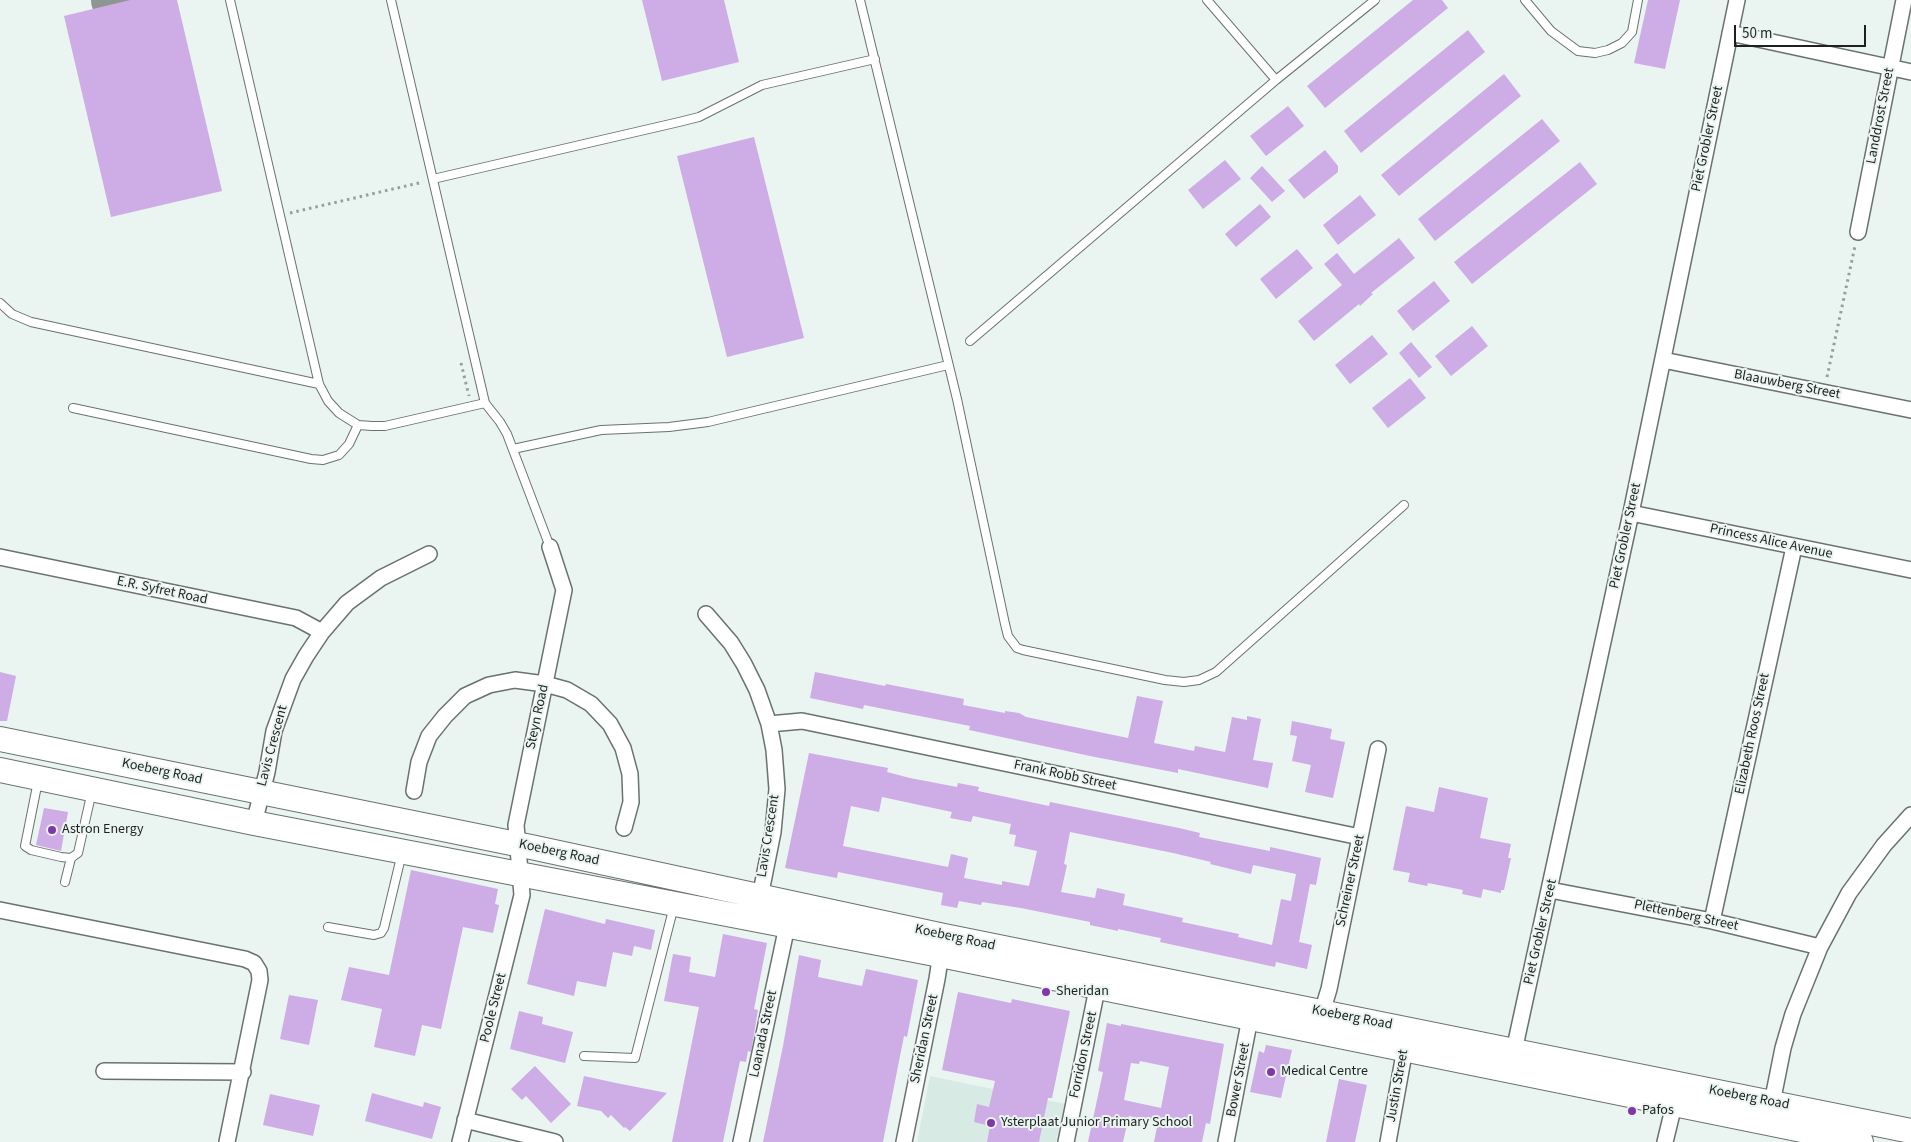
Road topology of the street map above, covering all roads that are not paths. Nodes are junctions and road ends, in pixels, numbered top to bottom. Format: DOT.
graph roads {
  1 [pos="230,0"];
  2 [pos="391,0"];
  3 [pos="860,0"];
  4 [pos="1207,0"];
  5 [pos="1375,0"];
  6 [pos="1525,0"];
  7 [pos="1638,0"];
  8 [pos="1737,0"];
  9 [pos="1904,0"];
  10 [pos="1730,33"];
  11 [pos="875,59"];
  12 [pos="1890,68"];
  13 [pos="1911,72"];
  14 [pos="1276,80"];
  15 [pos="433,179"];
  16 [pos="1858,232"];
  17 [pos="0,303"];
  18 [pos="970,341"];
  19 [pos="1663,360"];
  20 [pos="948,366"];
  21 [pos="319,384"];
  22 [pos="484,403"];
  23 [pos="73,408"];
  24 [pos="1911,410"];
  25 [pos="358,425"];
  26 [pos="513,449"];
  27 [pos="1404,505"];
  28 [pos="1631,513"];
  29 [pos="550,547"];
  30 [pos="1794,547"];
  31 [pos="429,554"];
  32 [pos="0,557"];
  33 [pos="1911,570"];
  34 [pos="706,614"];
  35 [pos="322,632"];
  36 [pos="545,684"];
  37 [pos="769,724"];
  38 [pos="0,739"];
  39 [pos="1378,749"];
  40 [pos="0,770"];
  41 [pos="39,778"];
  42 [pos="92,789"];
  43 [pos="261,792"];
  44 [pos="414,792"];
  45 [pos="1911,815"];
  46 [pos="254,823"];
  47 [pos="624,828"];
  48 [pos="1360,837"];
  49 [pos="516,844"];
  50 [pos="402,851"];
  51 [pos="71,858"];
  52 [pos="520,874"];
  53 [pos="65,882"];
  54 [pos="1550,890"];
  55 [pos="760,896"];
  56 [pos="674,904"];
  57 [pos="0,910"];
  58 [pos="1712,921"];
  59 [pos="787,926"];
  60 [pos="328,927"];
  61 [pos="942,946"];
  62 [pos="1820,947"];
  63 [pos="1100,978"];
  64 [pos="1322,1012"];
  65 [pos="1250,1018"];
  66 [pos="1406,1040"];
  67 [pos="584,1056"];
  68 [pos="1512,1061"];
  69 [pos="104,1071"];
  70 [pos="242,1072"];
  71 [pos="1772,1103"];
  72 [pos="1674,1105"];
  73 [pos="465,1120"];
  74 [pos="1911,1131"];
  75 [pos="1805,1136"];
  76 [pos="227,1142"];
  77 [pos="460,1142"];
  78 [pos="555,1142"];
  79 [pos="741,1142"];
  80 [pos="904,1142"];
  81 [pos="1066,1142"];
  82 [pos="1226,1142"];
  83 [pos="1388,1142"];
  84 [pos="1665,1142"];
  85 [pos="1861,1142"];
  1 -- 21 [label="lane"];
  2 -- 15 [label="lane"];
  3 -- 11 [label="lane"];
  4 -- 14 [label="lane"];
  5 -- 14 [label="lane"];
  6 -- 7 [label="lane"];
  8 -- 10 [label="street, Piet Grobler Street"];
  9 -- 12 [label="street, Landdrost Street"];
  10 -- 12 [label="street"];
  10 -- 19 [label="street, Piet Grobler Street"];
  11 -- 15 [label="lane"];
  11 -- 20 [label="lane"];
  12 -- 13 [label="street"];
  12 -- 16 [label="street, Landdrost Street"];
  14 -- 18 [label="lane"];
  15 -- 22 [label="lane"];
  17 -- 21 [label="lane"];
  19 -- 24 [label="street, Blaauwberg Street"];
  19 -- 28 [label="street, Piet Grobler Street"];
  20 -- 26 [label="lane"];
  20 -- 27 [label="lane"];
  21 -- 25 [label="lane"];
  22 -- 25 [label="lane"];
  22 -- 26 [label="lane"];
  23 -- 25 [label="lane"];
  26 -- 29 [label="lane"];
  28 -- 30 [label="street, Princess Alice Avenue"];
  28 -- 54 [label="street, Piet Grobler Street"];
  29 -- 36 [label="street, Steyn Road"];
  30 -- 33 [label="street, Princess Alice Avenue"];
  30 -- 58 [label="street, Elizabeth Roos Street"];
  31 -- 35 [label="street, Lavis Crescent"];
  32 -- 35 [label="street, E.R. Syfret Road"];
  34 -- 37 [label="street, Lavis Crescent"];
  35 -- 43 [label="street, Lavis Crescent"];
  36 -- 44 [label="street"];
  36 -- 47 [label="street"];
  36 -- 49 [label="street, Steyn Road"];
  37 -- 48 [label="street, Frank Robb Street"];
  37 -- 55 [label="street, Lavis Crescent"];
  38 -- 43 [label="main road, Koeberg Road"];
  39 -- 48 [label="street, Schreiner Street"];
  40 -- 41 [label="main road, Koeberg Road"];
  41 -- 42 [label="main road, Koeberg Road"];
  41 -- 51 [label="lane"];
  42 -- 46 [label="main road, Koeberg Road"];
  42 -- 51 [label="lane"];
  43 -- 46 [label="street, Lavis Crescent"];
  43 -- 49 [label="main road, Koeberg Road"];
  45 -- 62 [label="street"];
  46 -- 50 [label="main road, Koeberg Road"];
  48 -- 64 [label="street, Schreiner Street"];
  49 -- 52 [label="street, Steyn Road"];
  49 -- 55 [label="main road, Koeberg Road"];
  50 -- 52 [label="main road, Koeberg Road"];
  50 -- 60 [label="lane"];
  51 -- 53 [label="lane"];
  52 -- 56 [label="main road, Koeberg Road"];
  52 -- 73 [label="street, Poole Street"];
  54 -- 58 [label="street, Plettenberg Street"];
  54 -- 68 [label="street, Piet Grobler Street"];
  55 -- 61 [label="main road, Koeberg Road"];
  56 -- 59 [label="main road, Koeberg Road"];
  56 -- 67 [label="lane"];
  57 -- 70 [label="street"];
  58 -- 62 [label="street, Plettenberg Street"];
  59 -- 61 [label="main road, Koeberg Road"];
  59 -- 79 [label="street, Loanada Street"];
  61 -- 63 [label="main road, Koeberg Road"];
  61 -- 80 [label="street, Sheridan Street"];
  62 -- 71 [label="street"];
  63 -- 64 [label="main road, Koeberg Road"];
  63 -- 65 [label="main road, Koeberg Road"];
  63 -- 81 [label="street, Forridon Street"];
  64 -- 66 [label="main road, Koeberg Road"];
  65 -- 66 [label="main road, Koeberg Road"];
  65 -- 82 [label="street, Bower Street"];
  66 -- 68 [label="main road, Koeberg Road"];
  66 -- 83 [label="street, Justin Street"];
  68 -- 71 [label="main road, Koeberg Road"];
  68 -- 72 [label="main road, Koeberg Road"];
  69 -- 70 [label="street"];
  70 -- 76 [label="street"];
  71 -- 74 [label="main road, Koeberg Road"];
  72 -- 75 [label="main road, Koeberg Road"];
  72 -- 84 [label="street"];
  73 -- 77 [label="street, Poole Street"];
  73 -- 78 [label="street"];
  75 -- 85 [label="main road, Koeberg Road"];
}
